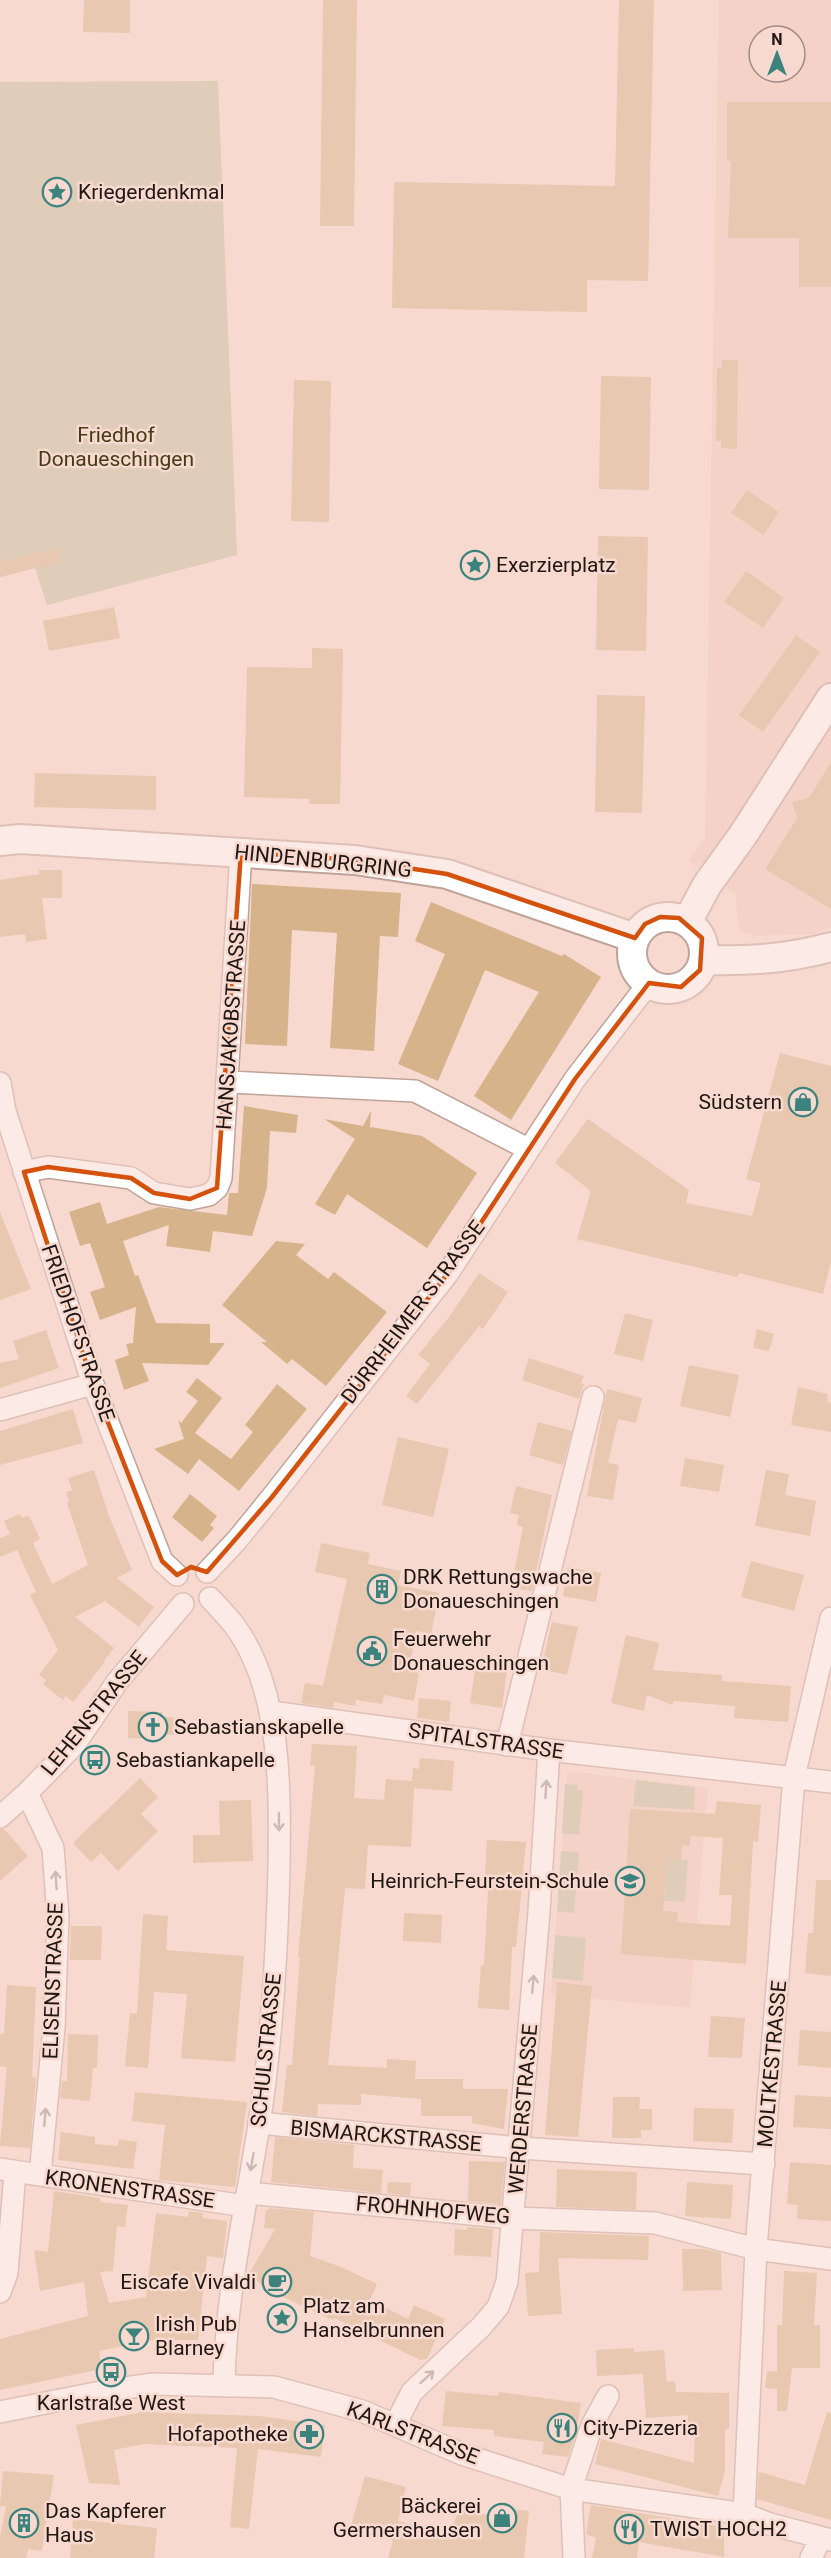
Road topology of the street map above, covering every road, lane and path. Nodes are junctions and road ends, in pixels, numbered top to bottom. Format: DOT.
graph roads {
  1 [pos="831,698"];
  2 [pos="0,841"];
  3 [pos="241,852"];
  4 [pos="687,922"];
  5 [pos="635,938"];
  6 [pos="831,946"];
  7 [pos="704,960"];
  8 [pos="649,983"];
  9 [pos="228,1082"];
  10 [pos="0,1083"];
  11 [pos="528,1149"];
  12 [pos="24,1172"];
  13 [pos="93,1384"];
  14 [pos="593,1396"];
  15 [pos="0,1410"];
  16 [pos="207,1572"];
  17 [pos="177,1575"];
  18 [pos="210,1598"];
  19 [pos="183,1605"];
  20 [pos="831,1618"];
  21 [pos="271,1712"];
  22 [pos="507,1745"];
  23 [pos="549,1750"];
  24 [pos="794,1778"];
  25 [pos="831,1782"];
  26 [pos="27,1793"];
  27 [pos="0,1817"];
  28 [pos="259,2123"];
  29 [pos="520,2148"];
  30 [pos="764,2164"];
  31 [pos="8,2171"];
  32 [pos="40,2175"];
  33 [pos="246,2199"];
  34 [pos="513,2218"];
  35 [pos="756,2249"];
  36 [pos="831,2259"];
  37 [pos="0,2292"];
  38 [pos="224,2386"];
  39 [pos="608,2396"];
  40 [pos="0,2412"];
  41 [pos="395,2426"];
  42 [pos="571,2489"];
  43 [pos="744,2514"];
  44 [pos="826,2539"];
  45 [pos="574,2558"];
  46 [pos="812,2558"];
  1 -- 4 [label="main road"];
  2 -- 3 [label="main road, HINDENBURGRING"];
  3 -- 5 [label="main road, HINDENBURGRING"];
  3 -- 9 [label="street, HANSJAKOBSTRASSE"];
  4 -- 5 [label="main road"];
  4 -- 7 [label="main road"];
  5 -- 8 [label="main road"];
  6 -- 7 [label="main road"];
  7 -- 8 [label="main road"];
  8 -- 11 [label="street, DÜRRHEIMER STRASSE"];
  9 -- 11 [label="street"];
  9 -- 12 [label="street, HANSJAKOBSTRASSE"];
  10 -- 12 [label="street, FRIEDHOFSTRASSE"];
  11 -- 16 [label="street, DÜRRHEIMER STRASSE"];
  12 -- 13 [label="street, FRIEDHOFSTRASSE"];
  13 -- 15 [label="street"];
  13 -- 17 [label="street, FRIEDHOFSTRASSE"];
  14 -- 22 [label="street"];
  16 -- 17 [label="street"];
  16 -- 18 [label="street"];
  17 -- 19 [label="street"];
  18 -- 19 [label="street"];
  18 -- 21 [label="street"];
  19 -- 26 [label="street, LEHENSTRASSE"];
  20 -- 24 [label="street, MOLTKESTRASSE"];
  21 -- 22 [label="street, SPITALSTRASSE"];
  21 -- 28 [label="street, SCHULSTRASSE, one-way"];
  22 -- 23 [label="street, SPITALSTRASSE"];
  23 -- 24 [label="street, SPITALSTRASSE"];
  29 -- 23 [label="street, WERDERSTRASSE, one-way"];
  24 -- 25 [label="street, SPITALSTRASSE"];
  24 -- 30 [label="street, MOLTKESTRASSE"];
  26 -- 27 [label="street, LEHENSTRASSE"];
  32 -- 26 [label="street, ELISENSTRASSE, one-way"];
  28 -- 29 [label="street, BISMARCKSTRASSE"];
  28 -- 33 [label="street, SCHULSTRASSE, one-way"];
  29 -- 30 [label="street, BISMARCKSTRASSE"];
  29 -- 34 [label="street, WERDERSTRASSE"];
  30 -- 35 [label="street, MOLTKESTRASSE"];
  31 -- 32 [label="street, KRONENSTRASSE"];
  31 -- 37 [label="street, KRONENSTRASSE"];
  32 -- 33 [label="street, KRONENSTRASSE"];
  33 -- 34 [label="street, FROHNHOFWEG"];
  33 -- 38 [label="street, SCHULSTRASSE"];
  34 -- 35 [label="street, FROHNHOFWEG"];
  41 -- 34 [label="street, WERDERSTRASSE, one-way"];
  35 -- 36 [label="street, FROHNHOFWEG"];
  35 -- 43 [label="street, MOLTKESTRASSE"];
  38 -- 40 [label="street, KARLSTRASSE"];
  38 -- 41 [label="street, KARLSTRASSE"];
  39 -- 42 [label="street"];
  41 -- 42 [label="street, KARLSTRASSE"];
  42 -- 43 [label="street, KARLSTRASSE"];
  42 -- 45 [label="street"];
  43 -- 44 [label="street, KARLSTRASSE"];
  44 -- 46 [label="street"];
}
